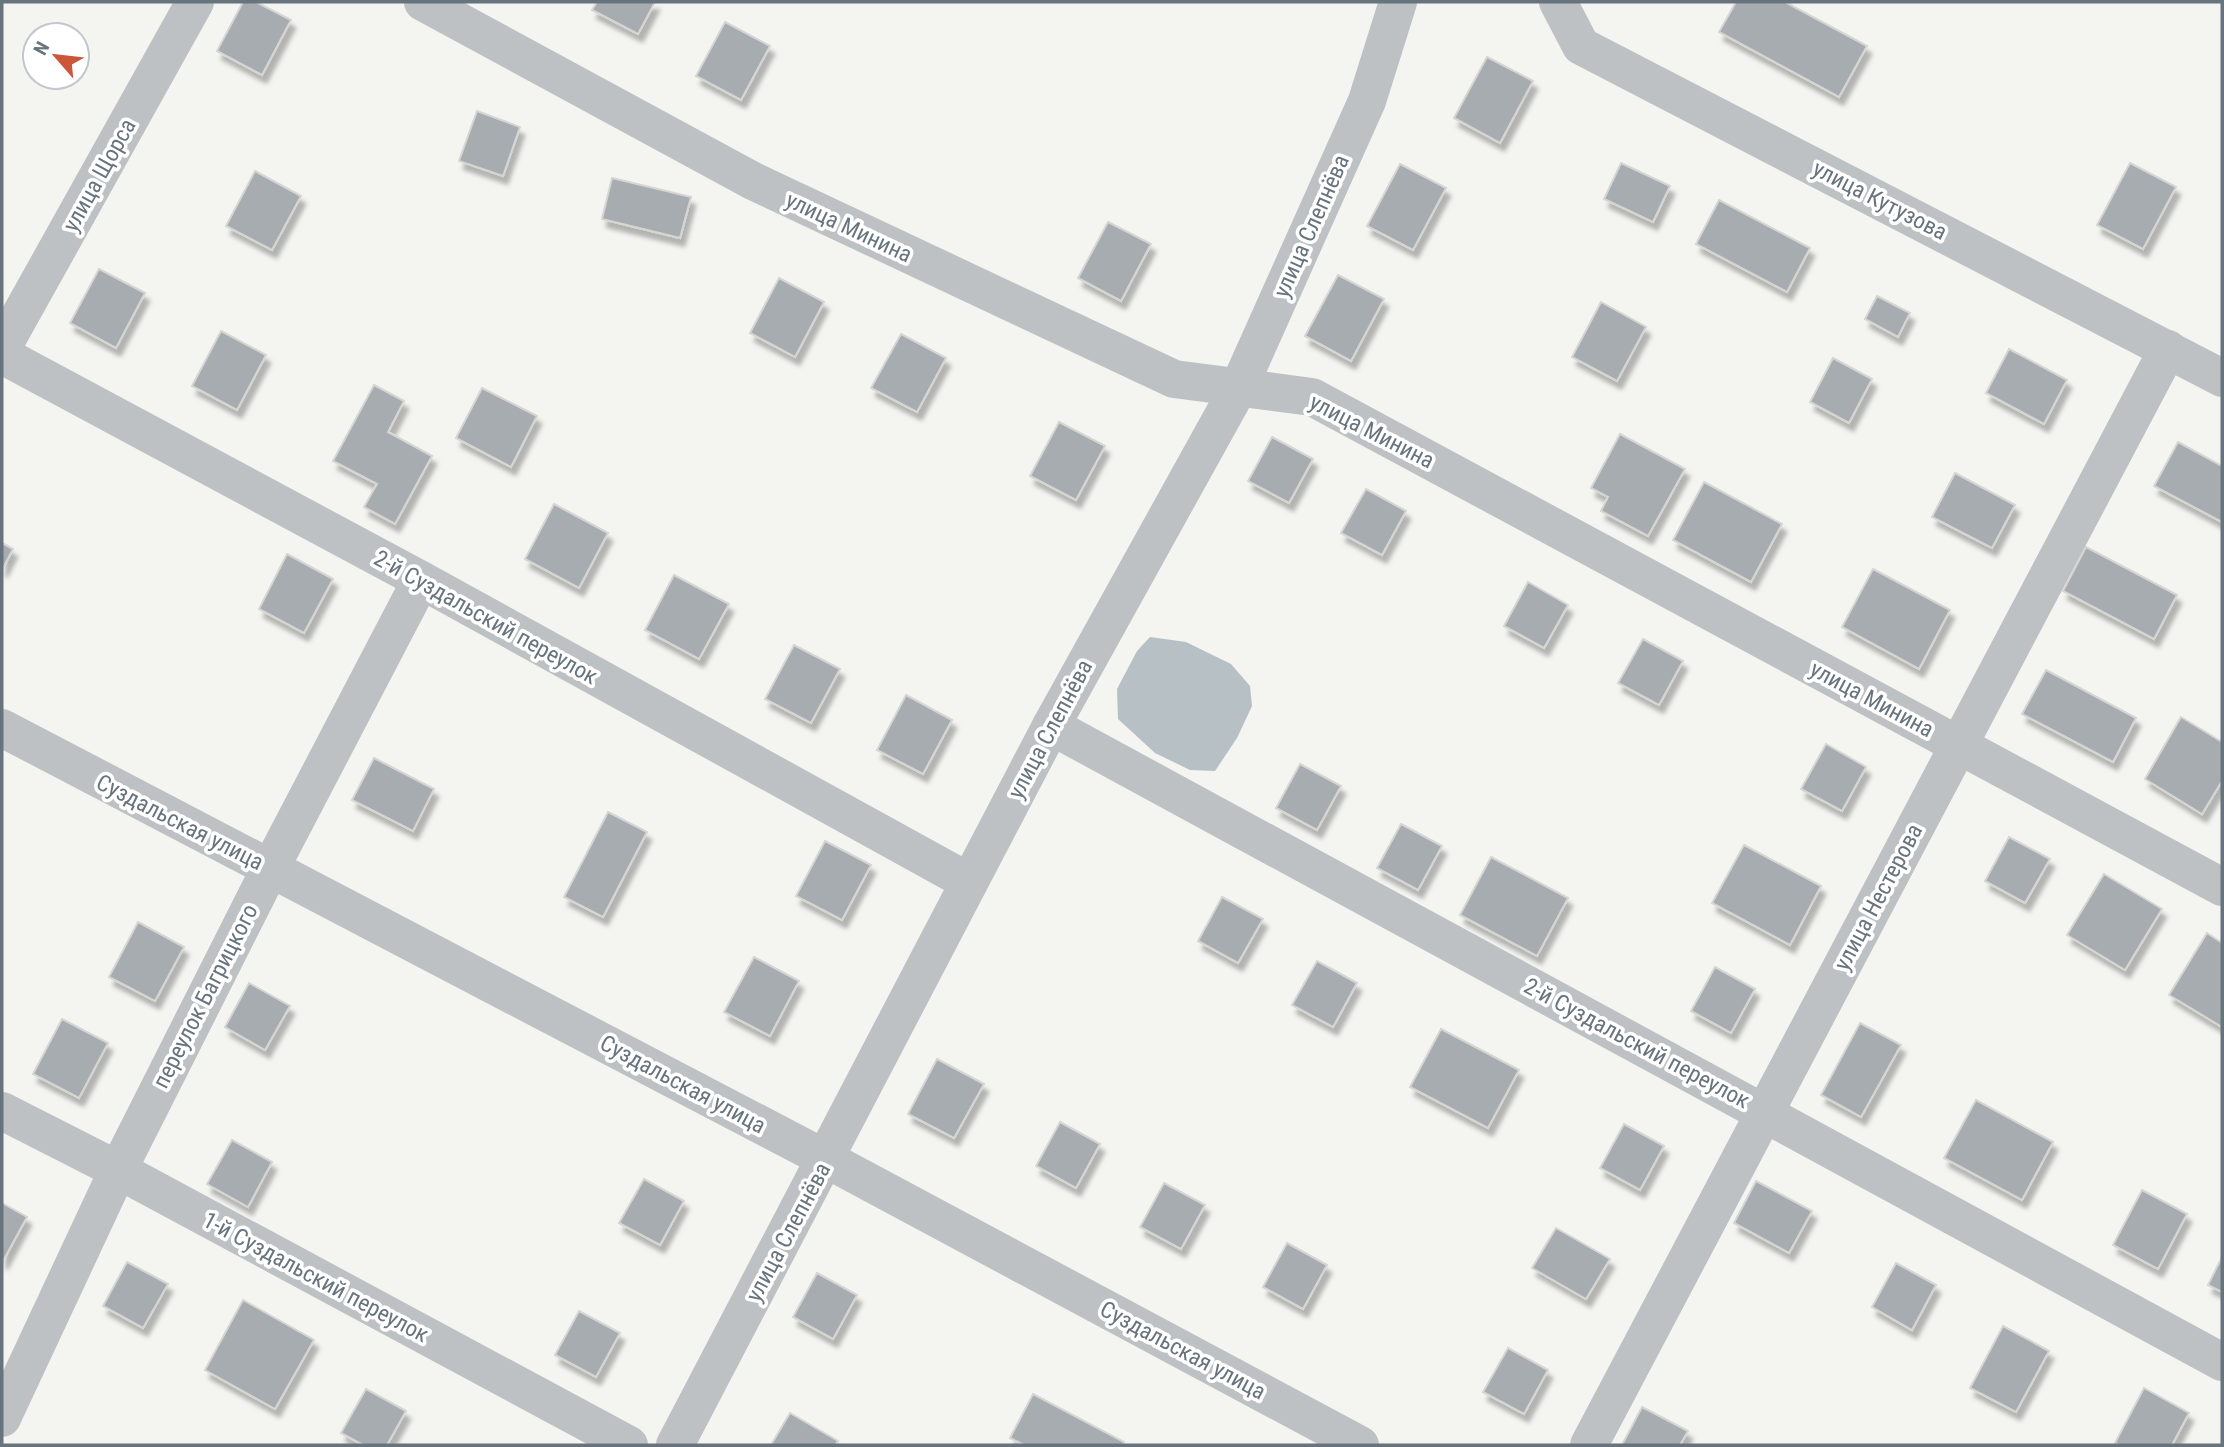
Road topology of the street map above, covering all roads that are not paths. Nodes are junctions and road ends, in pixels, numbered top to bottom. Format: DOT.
graph roads {
  1 [pos="195,2"];
  2 [pos="423,2"];
  3 [pos="1398,2"];
  4 [pos="1558,2"];
  5 [pos="2,348"];
  6 [pos="2168,349"];
  7 [pos="2,355"];
  8 [pos="2222,379"];
  9 [pos="1238,387"];
  10 [pos="421,580"];
  11 [pos="1051,726"];
  12 [pos="2,729"];
  13 [pos="1958,745"];
  14 [pos="270,869"];
  15 [pos="969,882"];
  16 [pos="2222,887"];
  17 [pos="2,1111"];
  18 [pos="1765,1111"];
  19 [pos="826,1159"];
  20 [pos="118,1170"];
  21 [pos="2222,1362"];
  22 [pos="2,1418"];
  23 [pos="629,1445"];
  24 [pos="675,1445"];
  25 [pos="1360,1445"];
  26 [pos="1589,1445"];
  1 -- 5 [label="street, улица Щорса"];
  2 -- 9 [label="street, улица Минина"];
  3 -- 9 [label="street, улица Слепнёва"];
  4 -- 6 [label="street, улица Кутузова"];
  6 -- 8 [label="street, улица Кутузова"];
  6 -- 13 [label="street, улица Нестерова"];
  7 -- 10 [label="street, 2-й Суздальский переулок"];
  9 -- 11 [label="street, улица Слепнёва"];
  9 -- 13 [label="street, улица Минина"];
  10 -- 14 [label="street, переулок Багрицкого"];
  10 -- 15 [label="street, 2-й Суздальский переулок"];
  11 -- 15 [label="street, улица Слепнёва"];
  11 -- 18 [label="street, 2-й Суздальский переулок"];
  12 -- 14 [label="street, Суздальская улица"];
  13 -- 16 [label="street, улица Минина"];
  13 -- 18 [label="street, улица Нестерова"];
  14 -- 19 [label="street, Суздальская улица"];
  14 -- 20 [label="street, переулок Багрицкого"];
  15 -- 19 [label="street, улица Слепнёва"];
  17 -- 20 [label="street, 1-й Суздальский переулок"];
  18 -- 21 [label="street, 2-й Суздальский переулок"];
  18 -- 26 [label="street, улица Нестерова"];
  19 -- 24 [label="street, улица Слепнёва"];
  19 -- 25 [label="street, Суздальская улица"];
  20 -- 22 [label="street, переулок Багрицкого"];
  20 -- 23 [label="street, 1-й Суздальский переулок"];
}
